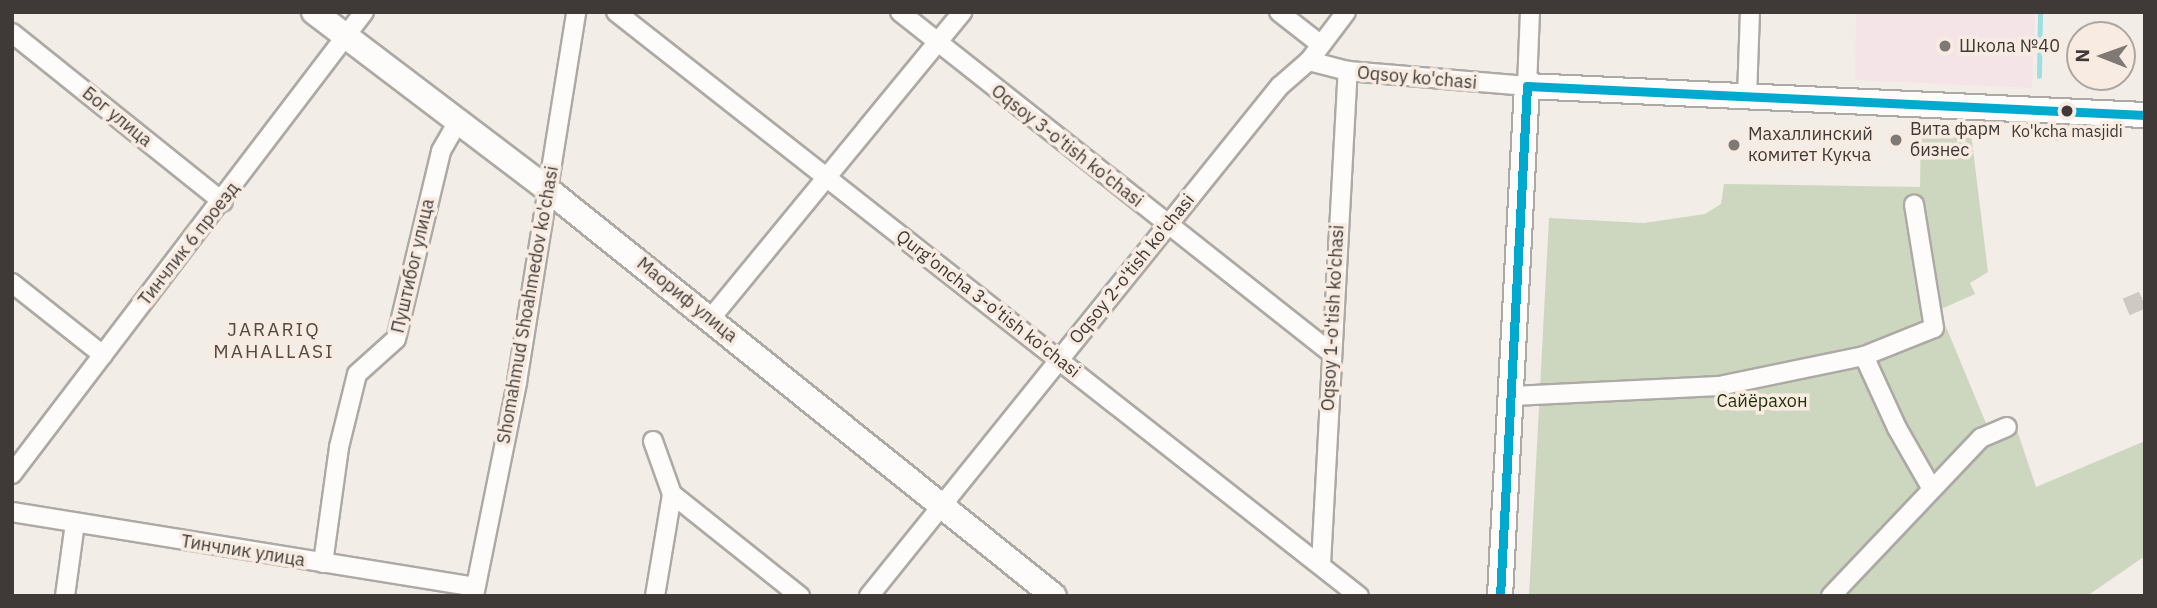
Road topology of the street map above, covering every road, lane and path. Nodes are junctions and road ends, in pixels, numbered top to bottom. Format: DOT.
graph roads {
  1 [pos="314,12"];
  2 [pos="364,12"];
  3 [pos="576,12"];
  4 [pos="617,12"];
  5 [pos="900,12"];
  6 [pos="962,12"];
  7 [pos="1279,12"];
  8 [pos="1346,12"];
  9 [pos="1530,12"];
  10 [pos="1750,12"];
  11 [pos="12,33"];
  12 [pos="345,37"];
  13 [pos="937,43"];
  14 [pos="1320,44"];
  15 [pos="1309,61"];
  16 [pos="1348,71"];
  17 [pos="1527,86"];
  18 [pos="1747,97"];
  19 [pos="2145,115"];
  20 [pos="458,121"];
  21 [pos="829,180"];
  22 [pos="547,189"];
  23 [pos="223,202"];
  24 [pos="1914,205"];
  25 [pos="1167,225"];
  26 [pos="12,283"];
  27 [pos="711,318"];
  28 [pos="1330,352"];
  29 [pos="103,355"];
  30 [pos="1864,356"];
  31 [pos="1059,359"];
  32 [pos="1513,396"];
  33 [pos="2007,427"];
  34 [pos="653,441"];
  35 [pos="12,474"];
  36 [pos="1932,489"];
  37 [pos="672,494"];
  38 [pos="940,504"];
  39 [pos="12,512"];
  40 [pos="75,523"];
  41 [pos="323,564"];
  42 [pos="1321,564"];
  43 [pos="475,592"];
  44 [pos="65,596"];
  45 [pos="655,596"];
  46 [pos="800,596"];
  47 [pos="869,596"];
  48 [pos="1054,596"];
  49 [pos="1359,596"];
  50 [pos="1500,596"];
  51 [pos="1831,596"];
  1 -- 12 [label="street, Маориф улица"];
  2 -- 12 [label="street, Тинчлик 6 проезд"];
  3 -- 22 [label="street, Shomahmud Shoahmedov ko'chasi"];
  4 -- 21 [label="street, Qurg'oncha 3-o'tish ko'chasi"];
  5 -- 13 [label="street, Oqsoy 3-o'tish ko'chasi"];
  6 -- 13 [label="street"];
  7 -- 14 [label="street"];
  8 -- 14 [label="street, Oqsoy 2-o'tish ko'chasi"];
  9 -- 17 [label="street"];
  10 -- 18 [label="street"];
  11 -- 23 [label="street, Бог улица"];
  12 -- 20 [label="street, Маориф улица"];
  12 -- 23 [label="street, Тинчлик 6 проезд"];
  13 -- 21 [label="street"];
  13 -- 25 [label="street, Oqsoy 3-o'tish ko'chasi"];
  14 -- 15 [label="street, Oqsoy 2-o'tish ko'chasi"];
  15 -- 16 [label="street, Oqsoy ko'chasi"];
  15 -- 25 [label="street, Oqsoy 2-o'tish ko'chasi"];
  16 -- 17 [label="street, Oqsoy ko'chasi"];
  16 -- 28 [label="street, Oqsoy 1-o'tish ko'chasi"];
  17 -- 18 [label="street"];
  17 -- 32 [label="street"];
  18 -- 19 [label="street"];
  20 -- 22 [label="street, Маориф улица"];
  20 -- 41 [label="street, Пуштибог улица"];
  21 -- 27 [label="street"];
  21 -- 31 [label="street, Qurg'oncha 3-o'tish ko'chasi"];
  22 -- 27 [label="street, Маориф улица"];
  22 -- 43 [label="street, Shomahmud Shoahmedov ko'chasi"];
  23 -- 29 [label="street, Тинчлик 6 проезд"];
  24 -- 30 [label="street"];
  25 -- 28 [label="street, Oqsoy 3-o'tish ko'chasi"];
  25 -- 31 [label="street, Oqsoy 2-o'tish ko'chasi"];
  26 -- 29 [label="street"];
  27 -- 38 [label="street, Маориф улица"];
  28 -- 42 [label="street, Oqsoy 1-o'tish ko'chasi"];
  29 -- 35 [label="street, Тинчлик 6 проезд"];
  30 -- 32 [label="street"];
  30 -- 36 [label="street"];
  31 -- 38 [label="street, Oqsoy 2-o'tish ko'chasi"];
  31 -- 42 [label="street, Qurg'oncha 3-o'tish ko'chasi"];
  32 -- 50 [label="street"];
  33 -- 36 [label="street"];
  34 -- 37 [label="street"];
  36 -- 51 [label="street"];
  37 -- 45 [label="street"];
  37 -- 46 [label="street"];
  38 -- 47 [label="street, Oqsoy 2-o'tish ko'chasi"];
  38 -- 48 [label="street, Маориф улица"];
  39 -- 40 [label="street, Тинчлик улица"];
  40 -- 41 [label="street, Тинчлик улица"];
  40 -- 44 [label="street"];
  41 -- 43 [label="street, Тинчлик улица"];
  42 -- 49 [label="street, Qurg'oncha 3-o'tish ko'chasi"];
}
